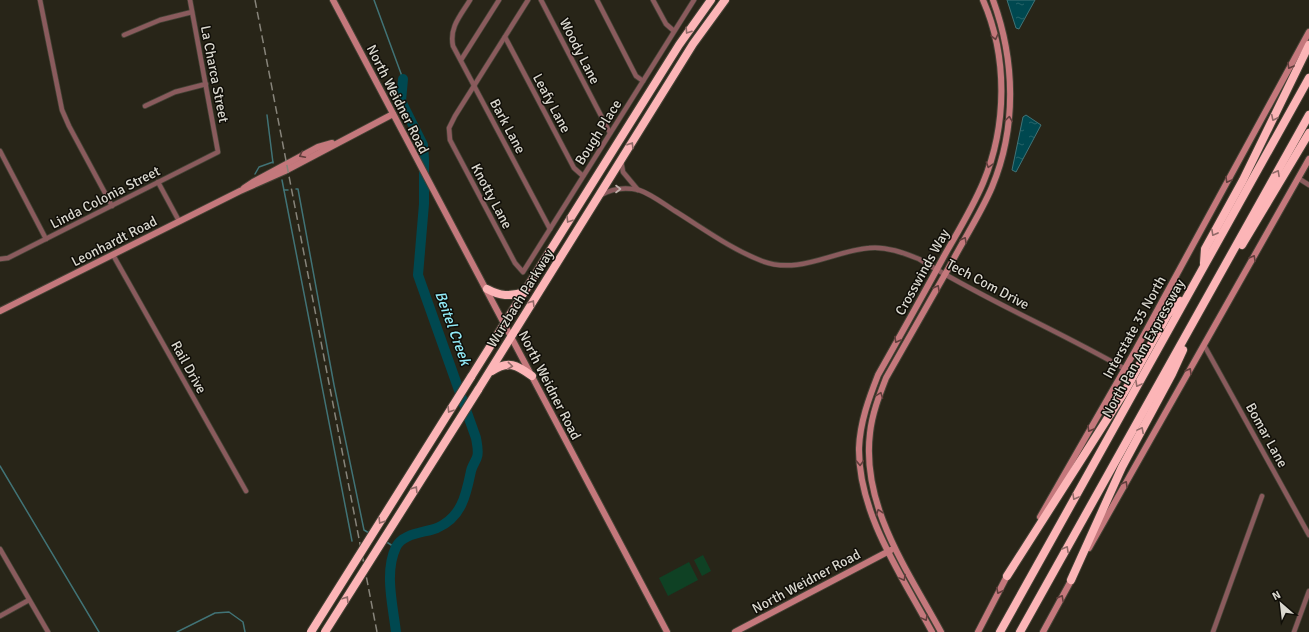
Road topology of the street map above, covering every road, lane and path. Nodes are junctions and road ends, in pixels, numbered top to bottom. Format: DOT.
graph roads {
  1 [pos="40,0"];
  2 [pos="190,0"];
  3 [pos="333,0"];
  4 [pos="470,0"];
  5 [pos="499,0"];
  6 [pos="528,0"];
  7 [pos="541,0"];
  8 [pos="597,0"];
  9 [pos="653,0"];
  10 [pos="711,0"];
  11 [pos="725,0"];
  12 [pos="983,0"];
  13 [pos="993,0"];
  14 [pos="692,2"];
  15 [pos="192,12"];
  16 [pos="674,31"];
  17 [pos="1309,32"];
  18 [pos="124,35"];
  19 [pos="505,37"];
  20 [pos="1309,45"];
  21 [pos="461,60"];
  22 [pos="1309,78"];
  23 [pos="643,81"];
  24 [pos="206,84"];
  25 [pos="474,86"];
  26 [pos="145,106"];
  27 [pos="393,114"];
  28 [pos="1309,115"];
  29 [pos="610,133"];
  30 [pos="1309,133"];
  31 [pos="0,151"];
  32 [pos="218,152"];
  33 [pos="1309,159"];
  34 [pos="621,160"];
  35 [pos="583,176"];
  36 [pos="1298,178"];
  37 [pos="158,182"];
  38 [pos="1309,185"];
  39 [pos="638,190"];
  40 [pos="599,195"];
  41 [pos="112,206"];
  42 [pos="179,221"];
  43 [pos="550,229"];
  44 [pos="46,239"];
  45 [pos="113,255"];
  46 [pos="0,259"];
  47 [pos="1204,266"];
  48 [pos="937,270"];
  49 [pos="523,272"];
  50 [pos="945,274"];
  51 [pos="1191,288"];
  52 [pos="487,289"];
  53 [pos="524,292"];
  54 [pos="1210,292"];
  55 [pos="1204,301"];
  56 [pos="0,311"];
  57 [pos="505,323"];
  58 [pos="511,336"];
  59 [pos="1204,345"];
  60 [pos="1124,369"];
  61 [pos="488,374"];
  62 [pos="532,376"];
  63 [pos="861,432"];
  64 [pos="870,432"];
  65 [pos="246,491"];
  66 [pos="1262,496"];
  67 [pos="1309,535"];
  68 [pos="896,548"];
  69 [pos="0,549"];
  70 [pos="888,551"];
  71 [pos="1007,576"];
  72 [pos="1071,580"];
  73 [pos="1309,591"];
  74 [pos="29,600"];
  75 [pos="0,616"];
  76 [pos="978,631"];
  77 [pos="48,632"];
  78 [pos="311,632"];
  79 [pos="325,632"];
  80 [pos="667,632"];
  81 [pos="735,632"];
  82 [pos="932,632"];
  83 [pos="942,632"];
  84 [pos="1000,632"];
  85 [pos="1020,632"];
  86 [pos="1043,632"];
  87 [pos="1213,632"];
  88 [pos="1294,632"];
  1 -- 41 [label="street"];
  2 -- 15 [label="street, La Charca Street"];
  3 -- 27 [label="main road, North Weidner Road"];
  4 -- 21 [label="street, Bark Lane"];
  5 -- 21 [label="street"];
  6 -- 19 [label="street"];
  7 -- 29 [label="street, Woody Lane"];
  8 -- 23 [label="street"];
  9 -- 16 [label="street"];
  10 -- 53 [label="highway, Wurzbach Parkway, one-way"];
  34 -- 11 [label="highway, Wurzbach Parkway, one-way"];
  12 -- 48 [label="main road, Crosswinds Way, one-way"];
  50 -- 13 [label="main road, Crosswinds Way, one-way"];
  14 -- 16 [label="street, Bough Place"];
  15 -- 18 [label="street"];
  15 -- 24 [label="street, La Charca Street"];
  16 -- 23 [label="street, Bough Place"];
  17 -- 60 [label="main road, Interstate 35 North, one-way"];
  19 -- 25 [label="street"];
  19 -- 35 [label="street, Leafy Lane"];
  20 -- 47 [label="highway, one-way"];
  21 -- 25 [label="street, Bark Lane"];
  22 -- 47 [label="highway, North Pan Am Expressway"];
  23 -- 29 [label="street, Bough Place"];
  24 -- 26 [label="street"];
  24 -- 32 [label="street, La Charca Street"];
  25 -- 43 [label="street, Bark Lane"];
  25 -- 49 [label="street, Knotty Lane"];
  27 -- 42 [label="main road, Leonhardt Road"];
  27 -- 52 [label="main road, North Weidner Road"];
  54 -- 28 [label="highway, one-way"];
  29 -- 35 [label="street, Bough Place"];
  30 -- 54 [label="highway"];
  31 -- 44 [label="street"];
  32 -- 37 [label="street, Linda Colonia Street"];
  33 -- 36 [label="main road"];
  34 -- 39 [label="street, Tech Com Drive"];
  34 -- 40 [label="highway, Wurzbach Parkway"];
  35 -- 43 [label="street, Bough Place"];
  36 -- 38 [label="street"];
  59 -- 36 [label="main road, one-way"];
  37 -- 41 [label="street, Linda Colonia Street"];
  37 -- 42 [label="street"];
  40 -- 39 [label="street, Tech Com Drive, one-way"];
  39 -- 48 [label="street, Tech Com Drive"];
  58 -- 40 [label="highway, Wurzbach Parkway, one-way"];
  41 -- 44 [label="street, Linda Colonia Street"];
  42 -- 45 [label="main road, Leonhardt Road"];
  43 -- 49 [label="street, Bough Place"];
  44 -- 46 [label="street, Linda Colonia Street"];
  45 -- 56 [label="main road, Leonhardt Road"];
  45 -- 65 [label="street, Rail Drive"];
  47 -- 51 [label="highway, North Pan Am Expressway"];
  48 -- 50 [label="street, Tech Com Drive"];
  48 -- 63 [label="main road, Crosswinds Way, one-way"];
  50 -- 60 [label="street, Tech Com Drive"];
  64 -- 50 [label="main road, Crosswinds Way, one-way"];
  51 -- 71 [label="highway"];
  51 -- 84 [label="highway, North Pan Am Expressway, one-way"];
  52 -- 53 [label="highway"];
  52 -- 57 [label="main road, North Weidner Road"];
  53 -- 57 [label="highway, Wurzbach Parkway"];
  54 -- 55 [label="highway"];
  72 -- 55 [label="highway, one-way"];
  85 -- 55 [label="highway, one-way"];
  57 -- 58 [label="main road, North Weidner Road"];
  57 -- 78 [label="highway, Wurzbach Parkway, one-way, bridge"];
  58 -- 61 [label="highway, Wurzbach Parkway"];
  58 -- 62 [label="main road, North Weidner Road"];
  59 -- 67 [label="street, Bomar Lane"];
  72 -- 59 [label="main road, one-way"];
  60 -- 71 [label="main road, Interstate 35 North, one-way"];
  61 -- 62 [label="highway, one-way"];
  79 -- 61 [label="highway, Wurzbach Parkway, one-way, bridge"];
  62 -- 80 [label="main road, North Weidner Road"];
  63 -- 64 [label="main road"];
  63 -- 70 [label="main road, Crosswinds Way, one-way"];
  68 -- 64 [label="main road, Crosswinds Way, one-way"];
  66 -- 87 [label="street"];
  68 -- 70 [label="main road, North Weidner Road"];
  68 -- 83 [label="main road"];
  69 -- 74 [label="street"];
  70 -- 81 [label="main road, North Weidner Road"];
  70 -- 82 [label="main road, one-way"];
  71 -- 76 [label="main road, Interstate 35 North, one-way"];
  86 -- 72 [label="main road, one-way"];
  73 -- 88 [label="street"];
  74 -- 75 [label="street"];
  74 -- 77 [label="street"];
}
